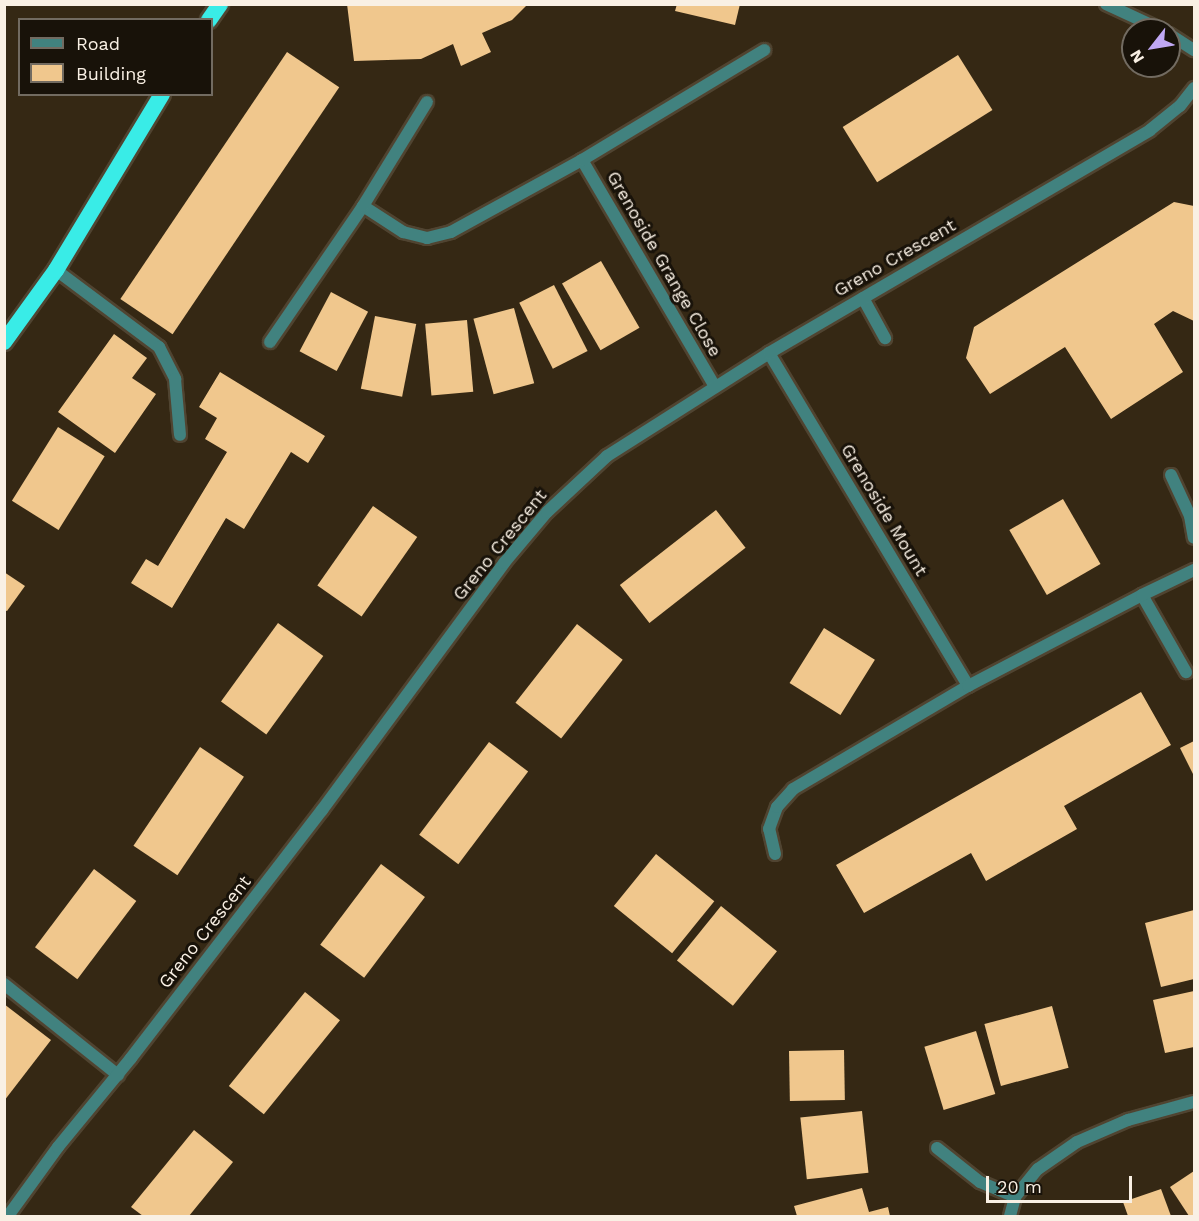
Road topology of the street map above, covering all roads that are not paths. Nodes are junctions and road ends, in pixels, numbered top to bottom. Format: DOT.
graph roads {
  1 [pos="220,4"];
  2 [pos="1106,4"];
  3 [pos="210,18"];
  4 [pos="1136,18"];
  5 [pos="1181,42"];
  6 [pos="764,50"];
  7 [pos="1194,50"];
  8 [pos="1194,88"];
  9 [pos="161,96"];
  10 [pos="427,102"];
  11 [pos="582,160"];
  12 [pos="363,206"];
  13 [pos="56,270"];
  14 [pos="862,298"];
  15 [pos="885,338"];
  16 [pos="5,341"];
  17 [pos="270,342"];
  18 [pos="769,353"];
  19 [pos="716,387"];
  20 [pos="180,435"];
  21 [pos="1171,475"];
  22 [pos="1194,538"];
  23 [pos="1194,570"];
  24 [pos="1142,595"];
  25 [pos="1186,672"];
  26 [pos="968,686"];
  27 [pos="775,854"];
  28 [pos="4,984"];
  29 [pos="118,1075"];
  30 [pos="1194,1102"];
  31 [pos="938,1148"];
  32 [pos="1015,1197"];
  33 [pos="8,1216"];
  34 [pos="1010,1216"];
  1 -- 3 [label="highway"];
  2 -- 4 [label="street"];
  5 -- 7 [label="street"];
  6 -- 11 [label="street, Grenoside Grange Close"];
  8 -- 14 [label="street, Greno Crescent"];
  9 -- 13 [label="highway"];
  10 -- 12 [label="street"];
  11 -- 12 [label="street, Grenoside Grange Close"];
  11 -- 19 [label="street, Grenoside Grange Close"];
  12 -- 17 [label="street"];
  13 -- 16 [label="highway"];
  13 -- 20 [label="street"];
  14 -- 15 [label="street"];
  14 -- 18 [label="street, Greno Crescent"];
  18 -- 19 [label="street, Greno Crescent"];
  18 -- 26 [label="street, Grenoside Mount"];
  19 -- 29 [label="street, Greno Crescent"];
  21 -- 22 [label="street"];
  23 -- 24 [label="street"];
  24 -- 25 [label="street"];
  24 -- 26 [label="street"];
  26 -- 27 [label="street"];
  28 -- 29 [label="street"];
  29 -- 33 [label="street, Greno Crescent"];
  30 -- 32 [label="street"];
  31 -- 32 [label="street"];
  32 -- 34 [label="street"];
}
